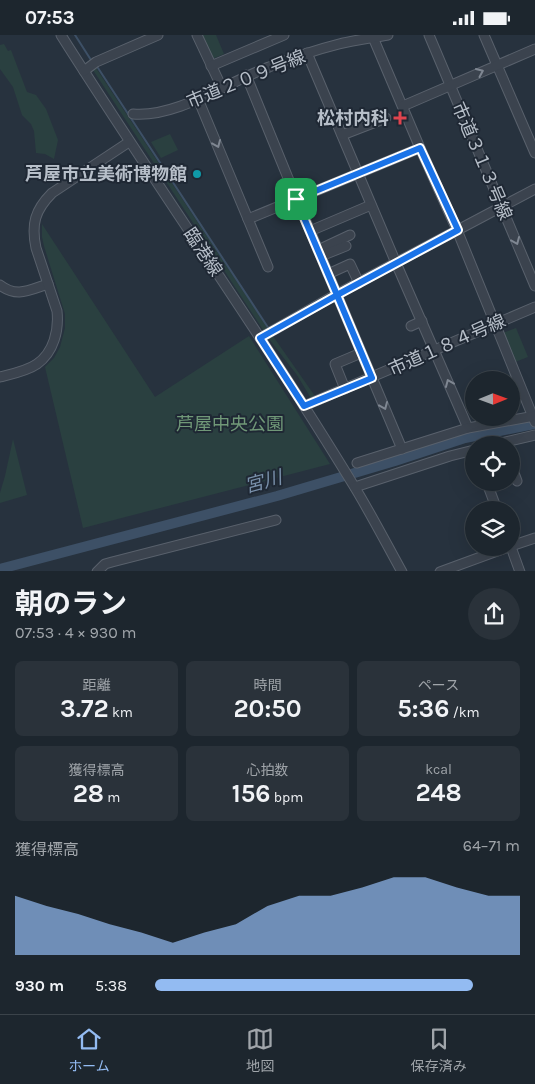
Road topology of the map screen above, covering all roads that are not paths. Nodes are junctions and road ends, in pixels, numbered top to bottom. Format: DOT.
graph roads {
  1 [pos="61,35"];
  2 [pos="158,35"];
  3 [pos="197,35"];
  4 [pos="284,35"];
  5 [pos="388,35"];
  6 [pos="429,35"];
  7 [pos="484,35"];
  8 [pos="372,36"];
  9 [pos="337,39"];
  10 [pos="535,49"];
  11 [pos="307,53"];
  12 [pos="497,65"];
  13 [pos="211,66"];
  14 [pos="84,71"];
  15 [pos="246,75"];
  16 [pos="450,85"];
  17 [pos="222,88"];
  18 [pos="198,99"];
  19 [pos="403,106"];
  20 [pos="133,114"];
  21 [pos="386,118"];
  22 [pos="342,135"];
  23 [pos="129,142"];
  24 [pos="420,148"];
  25 [pos="535,153"];
  26 [pos="358,173"];
  27 [pos="535,189"];
  28 [pos="296,199"];
  29 [pos="371,205"];
  30 [pos="502,208"];
  31 [pos="248,219"];
  32 [pos="458,230"];
  33 [pos="310,231"];
  34 [pos="350,235"];
  35 [pos="346,246"];
  36 [pos="319,253"];
  37 [pos="535,258"];
  38 [pos="525,262"];
  39 [pos="396,263"];
  40 [pos="268,267"];
  41 [pos="328,274"];
  42 [pos="359,283"];
  43 [pos="48,284"];
  44 [pos="0,285"];
  45 [pos="535,286"];
  46 [pos="337,295"];
  47 [pos="535,307"];
  48 [pos="422,321"];
  49 [pos="495,323"];
  50 [pos="411,326"];
  51 [pos="260,338"];
  52 [pos="435,350"];
  53 [pos="361,353"];
  54 [pos="0,377"];
  55 [pos="372,378"];
  56 [pos="345,389"];
  57 [pos="304,406"];
  58 [pos="534,418"];
  59 [pos="468,428"];
  60 [pos="535,435"];
  61 [pos="520,439"];
  62 [pos="402,449"];
  63 [pos="465,452"];
  64 [pos="357,463"];
  65 [pos="354,486"];
  66 [pos="276,520"];
  67 [pos="535,538"];
  68 [pos="520,543"];
  69 [pos="487,556"];
  70 [pos="514,556"];
  71 [pos="450,570"];
  72 [pos="97,571"];
  73 [pos="402,571"];
  74 [pos="440,571"];
  75 [pos="520,571"];
  1 -- 14 [label="street, 臨港線"];
  2 -- 14 [label="street"];
  3 -- 13 [label="street"];
  4 -- 13 [label="street"];
  5 -- 8 [label="street, 市道２０９号線"];
  6 -- 16 [label="street, 市道３１３号線"];
  7 -- 12 [label="street"];
  8 -- 9 [label="street, 市道２０９号線"];
  8 -- 19 [label="street"];
  9 -- 11 [label="street, 市道２０９号線"];
  10 -- 12 [label="street"];
  11 -- 15 [label="street, 市道２０９号線"];
  11 -- 22 [label="street"];
  16 -- 12 [label="street, one-way"];
  12 -- 25 [label="street"];
  13 -- 17 [label="street"];
  14 -- 23 [label="street, 臨港線"];
  15 -- 17 [label="street, 市道２０９号線"];
  15 -- 28 [label="street"];
  16 -- 19 [label="street"];
  16 -- 30 [label="street, 市道３１３号線"];
  17 -- 18 [label="street, 市道２０９号線"];
  18 -- 20 [label="street, 市道２０９号線"];
  18 -- 31 [label="street, one-way"];
  19 -- 24 [label="street"];
  21 -- 22 [label="street"];
  22 -- 26 [label="street"];
  23 -- 43 [label="street"];
  23 -- 51 [label="street, 臨港線"];
  24 -- 26 [label="street"];
  24 -- 32 [label="street"];
  26 -- 28 [label="street"];
  26 -- 29 [label="street"];
  27 -- 30 [label="street"];
  28 -- 31 [label="street"];
  28 -- 33 [label="street"];
  29 -- 33 [label="street"];
  29 -- 39 [label="street"];
  30 -- 32 [label="street"];
  30 -- 38 [label="street, 市道３１３号線, one-way"];
  31 -- 40 [label="street"];
  32 -- 39 [label="street"];
  32 -- 49 [label="street"];
  33 -- 36 [label="street"];
  34 -- 36 [label="street"];
  35 -- 36 [label="street"];
  36 -- 41 [label="street"];
  37 -- 38 [label="street"];
  38 -- 45 [label="street, 市道３１３号線"];
  39 -- 42 [label="street"];
  39 -- 48 [label="street"];
  41 -- 42 [label="street"];
  41 -- 46 [label="street"];
  42 -- 46 [label="street"];
  43 -- 44 [label="street"];
  43 -- 54 [label="street"];
  46 -- 51 [label="street"];
  46 -- 53 [label="street"];
  47 -- 49 [label="street, 市道１８４号線"];
  48 -- 50 [label="street"];
  48 -- 52 [label="street"];
  49 -- 52 [label="street, 市道１８４号線"];
  49 -- 58 [label="street"];
  51 -- 57 [label="street, 臨港線"];
  52 -- 55 [label="street, 市道１８４号線"];
  59 -- 52 [label="street, one-way"];
  53 -- 55 [label="street"];
  53 -- 56 [label="street"];
  55 -- 56 [label="street, 市道１８４号線"];
  55 -- 62 [label="street, one-way"];
  56 -- 57 [label="street, 市道１８４号線"];
  57 -- 65 [label="street, 臨港線"];
  58 -- 59 [label="street"];
  59 -- 62 [label="street"];
  60 -- 61 [label="street"];
  62 -- 64 [label="street"];
  63 -- 65 [label="street"];
  65 -- 73 [label="street"];
  66 -- 72 [label="street"];
  67 -- 68 [label="street"];
  69 -- 71 [label="street"];
  70 -- 75 [label="street"];
  71 -- 74 [label="street"];
}
